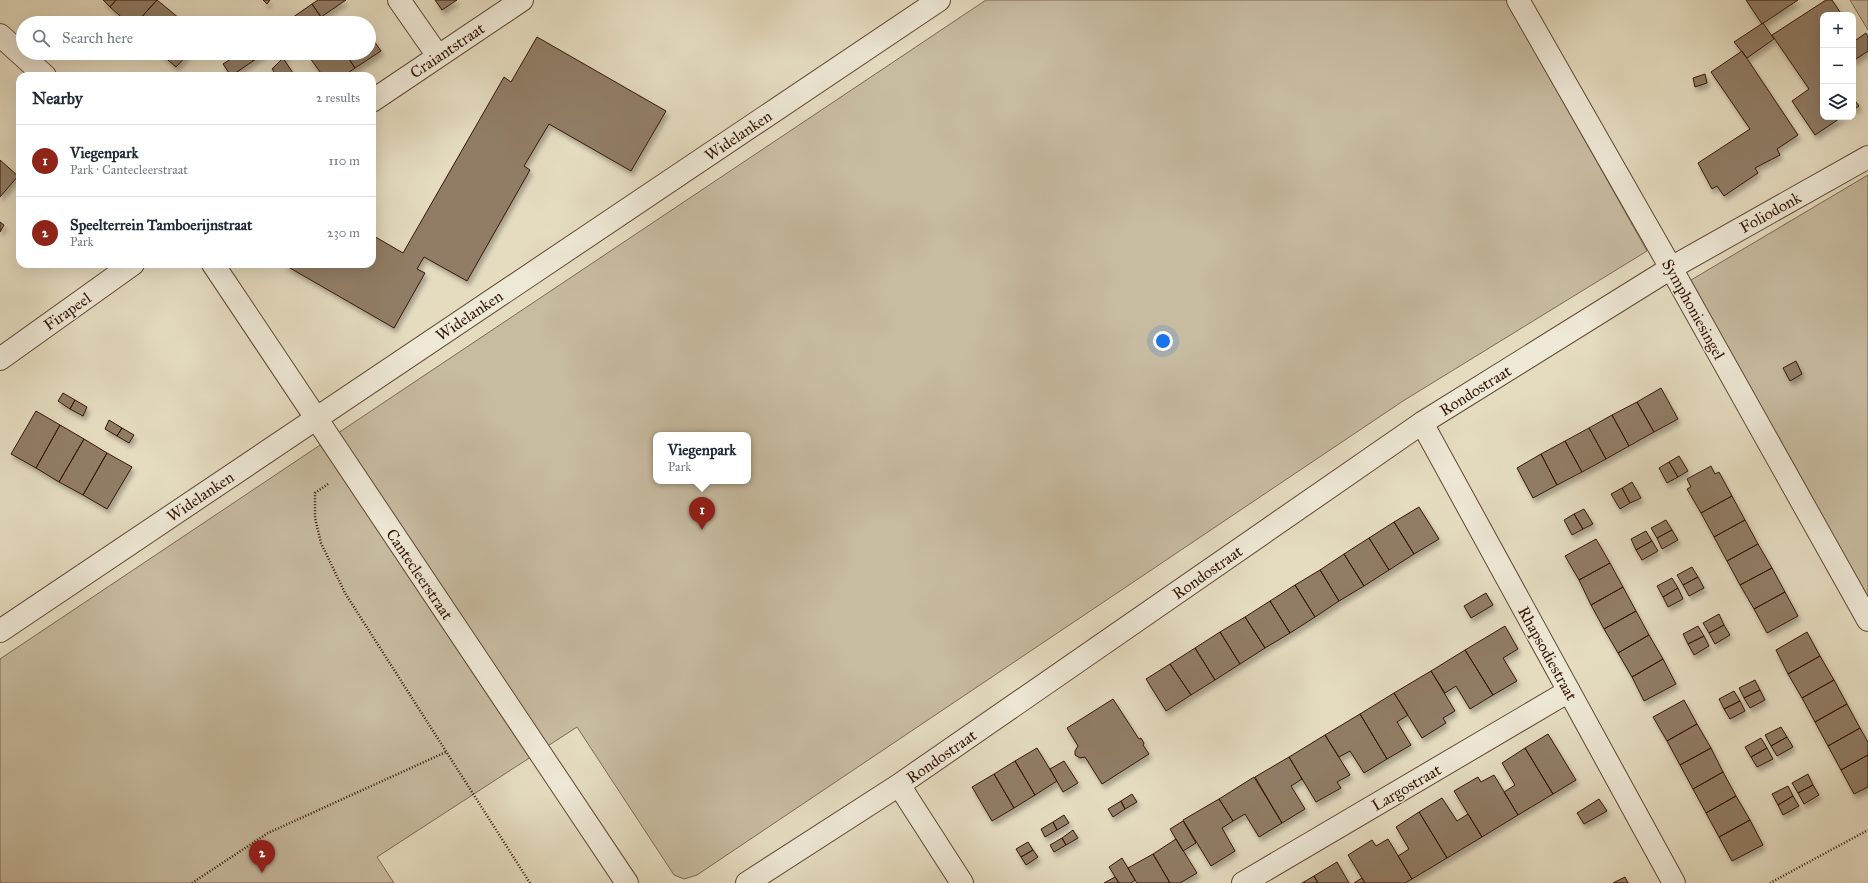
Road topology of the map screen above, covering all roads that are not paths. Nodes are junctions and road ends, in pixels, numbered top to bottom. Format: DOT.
graph roads {
  1 [pos="399,0"];
  2 [pos="522,0"];
  3 [pos="939,0"];
  4 [pos="1518,0"];
  5 [pos="0,35"];
  6 [pos="16,50"];
  7 [pos="438,56"];
  8 [pos="27,60"];
  9 [pos="41,72"];
  10 [pos="376,97"];
  11 [pos="1868,157"];
  12 [pos="127,268"];
  13 [pos="216,268"];
  14 [pos="1671,268"];
  15 [pos="0,359"];
  16 [pos="316,418"];
  17 [pos="1422,423"];
  18 [pos="1868,620"];
  19 [pos="0,631"];
  20 [pos="1569,691"];
  21 [pos="899,785"];
  22 [pos="627,883"];
  23 [pos="747,883"];
  24 [pos="962,883"];
  25 [pos="1243,883"];
  26 [pos="1674,883"];
  1 -- 7 [label="street"];
  2 -- 7 [label="street, Craiantstraat"];
  3 -- 16 [label="street, Widelanken"];
  4 -- 14 [label="street, Symphoniesingel"];
  5 -- 6 [label="street"];
  7 -- 10 [label="street, Craiantstraat"];
  8 -- 9 [label="street"];
  11 -- 14 [label="street, Foliodonk"];
  12 -- 15 [label="street, Firapeel"];
  13 -- 16 [label="street, Cantecleerstraat"];
  14 -- 17 [label="street, Rondostraat"];
  14 -- 18 [label="street, Symphoniesingel"];
  16 -- 19 [label="street, Widelanken"];
  16 -- 22 [label="street, Cantecleerstraat"];
  17 -- 20 [label="street, Rhapsodiestraat"];
  17 -- 21 [label="street, Rondostraat"];
  20 -- 25 [label="street, Largostraat"];
  20 -- 26 [label="street, Rhapsodiestraat"];
  21 -- 23 [label="street, Rondostraat"];
  21 -- 24 [label="street"];
}
